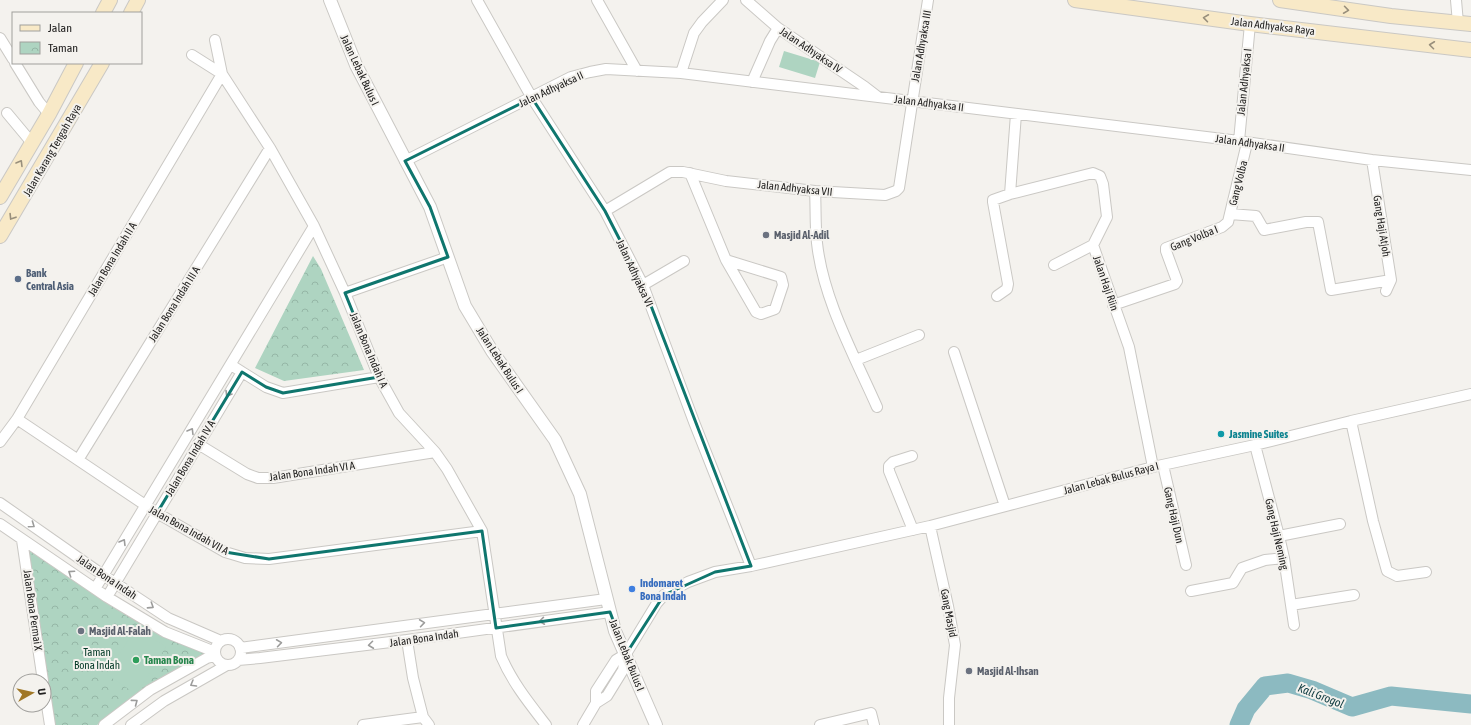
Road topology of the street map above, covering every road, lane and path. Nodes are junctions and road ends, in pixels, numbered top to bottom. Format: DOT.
graph roads {
  1 [pos="110,0"];
  2 [pos="138,0"];
  3 [pos="330,0"];
  4 [pos="477,0"];
  5 [pos="597,0"];
  6 [pos="723,0"];
  7 [pos="746,0"];
  8 [pos="928,0"];
  9 [pos="1075,0"];
  10 [pos="1280,0"];
  11 [pos="1456,0"];
  12 [pos="1133,4"];
  13 [pos="104,12"];
  14 [pos="132,12"];
  15 [pos="1250,24"];
  16 [pos="1464,24"];
  17 [pos="778,28"];
  18 [pos="0,38"];
  19 [pos="215,40"];
  20 [pos="1471,50"];
  21 [pos="217,51"];
  22 [pos="192,55"];
  23 [pos="12,57"];
  24 [pos="205,63"];
  25 [pos="16,64"];
  26 [pos="75,64"];
  27 [pos="101,64"];
  28 [pos="637,71"];
  29 [pos="222,74"];
  30 [pos="681,74"];
  31 [pos="752,82"];
  32 [pos="879,97"];
  33 [pos="532,98"];
  34 [pos="912,100"];
  35 [pos="7,113"];
  36 [pos="49,114"];
  37 [pos="1016,114"];
  38 [pos="1243,142"];
  39 [pos="32,144"];
  40 [pos="270,148"];
  41 [pos="1372,160"];
  42 [pos="405,161"];
  43 [pos="1471,170"];
  44 [pos="690,174"];
  45 [pos="899,188"];
  46 [pos="815,190"];
  47 [pos="1010,194"];
  48 [pos="0,197"];
  49 [pos="605,211"];
  50 [pos="1229,218"];
  51 [pos="314,226"];
  52 [pos="0,236"];
  53 [pos="1093,245"];
  54 [pos="448,257"];
  55 [pos="726,260"];
  56 [pos="684,261"];
  57 [pos="1054,265"];
  58 [pos="1391,280"];
  59 [pos="643,285"];
  60 [pos="1386,291"];
  61 [pos="345,293"];
  62 [pos="997,296"];
  63 [pos="1113,305"];
  64 [pos="919,336"];
  65 [pos="954,352"];
  66 [pos="856,360"];
  67 [pos="231,365"];
  68 [pos="242,372"];
  69 [pos="379,377"];
  70 [pos="1471,394"];
  71 [pos="877,406"];
  72 [pos="17,419"];
  73 [pos="1351,421"];
  74 [pos="0,442"];
  75 [pos="198,444"];
  76 [pos="1255,445"];
  77 [pos="435,452"];
  78 [pos="912,456"];
  79 [pos="78,460"];
  80 [pos="1158,466"];
  81 [pos="0,503"];
  82 [pos="146,505"];
  83 [pos="1005,506"];
  84 [pos="157,513"];
  85 [pos="0,524"];
  86 [pos="1340,524"];
  87 [pos="930,526"];
  88 [pos="482,530"];
  89 [pos="913,530"];
  90 [pos="1279,536"];
  91 [pos="22,540"];
  92 [pos="1284,558"];
  93 [pos="1186,565"];
  94 [pos="751,566"];
  95 [pos="1426,572"];
  96 [pos="103,575"];
  97 [pos="115,583"];
  98 [pos="95,589"];
  99 [pos="1191,591"];
  100 [pos="1354,595"];
  101 [pos="107,597"];
  102 [pos="606,599"];
  103 [pos="1291,605"];
  104 [pos="610,612"];
  105 [pos="494,614"];
  106 [pos="1294,624"];
  107 [pos="496,628"];
  108 [pos="407,640"];
  109 [pos="221,641"];
  110 [pos="240,648"];
  111 [pos="215,654"];
  112 [pos="626,654"];
  113 [pos="238,660"];
  114 [pos="227,665"];
  115 [pos="42,673"];
  116 [pos="48,713"];
  117 [pos="426,721"];
  118 [pos="50,725"];
  119 [pos="104,725"];
  120 [pos="131,725"];
  121 [pos="363,725"];
  122 [pos="546,725"];
  123 [pos="583,725"];
  124 [pos="656,725"];
  125 [pos="820,725"];
  126 [pos="874,725"];
  127 [pos="949,725"];
  1 -- 13 [label="main road"];
  2 -- 14 [label="main road"];
  3 -- 42 [label="street, Jalan Lebak Bulus I"];
  4 -- 33 [label="street, Jalan Adhyaksa VI"];
  5 -- 28 [label="street"];
  6 -- 30 [label="street"];
  7 -- 17 [label="street, Jalan Adhyaksa IV"];
  8 -- 34 [label="street, Jalan Adhyaksa III"];
  9 -- 12 [label="main road, Jalan Adhyaksa Raya"];
  10 -- 16 [label="main road, one-way"];
  11 -- 16 [label="street"];
  15 -- 12 [label="main road, Jalan Adhyaksa Raya, one-way"];
  20 -- 15 [label="main road, Jalan Adhyaksa Raya, one-way"];
  15 -- 38 [label="street, Jalan Adhyaksa I"];
  17 -- 31 [label="street"];
  17 -- 32 [label="street, Jalan Adhyaksa IV"];
  18 -- 23 [label="street"];
  19 -- 21 [label="street, Jalan Bona Indah I A"];
  21 -- 24 [label="street"];
  21 -- 29 [label="street, Jalan Bona Indah I A"];
  22 -- 24 [label="street, Jalan Bona Indah I A"];
  24 -- 29 [label="street, Jalan Bona Indah I A"];
  25 -- 36 [label="street"];
  26 -- 36 [label="main road, Jalan Karang Tengah Raya"];
  27 -- 52 [label="main road, Jalan Karang Tengah Raya, one-way"];
  28 -- 30 [label="street, Jalan Adhyaksa II"];
  28 -- 33 [label="street, Jalan Adhyaksa II"];
  29 -- 40 [label="street, Jalan Bona Indah I A"];
  29 -- 72 [label="street, Jalan Bona Indah II A"];
  30 -- 31 [label="street, Jalan Adhyaksa II"];
  31 -- 32 [label="street, Jalan Adhyaksa II"];
  32 -- 34 [label="street, Jalan Adhyaksa II"];
  33 -- 42 [label="street, Jalan Adhyaksa II"];
  33 -- 49 [label="street, Jalan Adhyaksa VI"];
  34 -- 37 [label="street, Jalan Adhyaksa II"];
  34 -- 45 [label="street, Jalan Adhyaksa III"];
  35 -- 39 [label="street"];
  36 -- 39 [label="main road, Jalan Karang Tengah Raya"];
  37 -- 38 [label="street, Jalan Adhyaksa II"];
  37 -- 47 [label="street"];
  38 -- 41 [label="street, Jalan Adhyaksa II"];
  38 -- 50 [label="street, Gang Volba"];
  48 -- 39 [label="main road, Jalan Karang Tengah Raya, one-way"];
  40 -- 51 [label="street, Jalan Bona Indah I A"];
  40 -- 79 [label="street, Jalan Bona Indah III A"];
  41 -- 43 [label="street, Jalan Adhyaksa II"];
  41 -- 58 [label="street, Gang Haji Atjoh"];
  42 -- 54 [label="street, Jalan Lebak Bulus I"];
  44 -- 46 [label="street, Jalan Adhyaksa VII"];
  44 -- 49 [label="street, Jalan Adhyaksa VII"];
  44 -- 55 [label="street"];
  45 -- 46 [label="street, Jalan Adhyaksa VII"];
  46 -- 66 [label="street"];
  47 -- 53 [label="street, Jalan Haji Riin"];
  47 -- 62 [label="street"];
  49 -- 59 [label="street, Jalan Adhyaksa VI"];
  50 -- 58 [label="street"];
  50 -- 63 [label="street, Gang Volba I"];
  51 -- 61 [label="street, Jalan Bona Indah I A"];
  51 -- 67 [label="street, Jalan Bona Indah IV A"];
  53 -- 57 [label="street"];
  53 -- 63 [label="street, Jalan Haji Riin"];
  54 -- 61 [label="street"];
  54 -- 102 [label="street, Jalan Lebak Bulus I"];
  55 -- 55 [label="street"];
  56 -- 59 [label="street"];
  58 -- 60 [label="street"];
  59 -- 94 [label="street, Jalan Adhyaksa VI"];
  61 -- 69 [label="street, Jalan Bona Indah I A"];
  63 -- 80 [label="street, Jalan Haji Riin"];
  64 -- 66 [label="street"];
  65 -- 83 [label="street"];
  66 -- 71 [label="street"];
  67 -- 68 [label="street"];
  82 -- 67 [label="street, Jalan Bona Indah IV A, one-way"];
  68 -- 69 [label="street"];
  68 -- 75 [label="street, Jalan Bona Indah IV A, one-way"];
  69 -- 77 [label="street, Jalan Bona Indah I A"];
  70 -- 73 [label="street, Jalan Lebak Bulus Raya I"];
  72 -- 74 [label="street, Jalan Bona Indah II A"];
  72 -- 79 [label="street, Jalan Bona Indah VII A"];
  73 -- 76 [label="street, Jalan Lebak Bulus Raya I"];
  73 -- 95 [label="street"];
  75 -- 77 [label="street, Jalan Bona Indah VI A"];
  75 -- 84 [label="street, Jalan Bona Indah IV A"];
  76 -- 80 [label="street, Jalan Lebak Bulus Raya I"];
  76 -- 90 [label="street, Gang Haji Neming"];
  77 -- 88 [label="street, Jalan Bona Indah I A"];
  78 -- 89 [label="street"];
  79 -- 82 [label="street, Jalan Bona Indah VII A"];
  80 -- 83 [label="street, Jalan Lebak Bulus Raya I"];
  80 -- 93 [label="street, Gang Haji Dun"];
  81 -- 96 [label="street, Jalan Bona Indah, one-way"];
  82 -- 84 [label="street, Jalan Bona Indah VII A"];
  96 -- 82 [label="street, Jalan Bona Indah IV A, one-way"];
  83 -- 87 [label="street, Jalan Lebak Bulus Raya I"];
  84 -- 88 [label="street, Jalan Bona Indah VII A"];
  84 -- 97 [label="street, Jalan Bona Indah IV A"];
  85 -- 91 [label="street, Jalan Bona Indah"];
  86 -- 90 [label="street"];
  87 -- 89 [label="street, Jalan Lebak Bulus Raya I"];
  87 -- 127 [label="street, Gang Masjid"];
  88 -- 105 [label="street, Jalan Bona Indah I A"];
  89 -- 94 [label="street, Jalan Lebak Bulus Raya I"];
  90 -- 92 [label="street, Gang Haji Neming"];
  98 -- 91 [label="street, Jalan Bona Indah, one-way"];
  91 -- 115 [label="street, Jalan Bona Permai X"];
  92 -- 99 [label="street"];
  92 -- 103 [label="street, Gang Haji Neming"];
  94 -- 112 [label="street, Jalan Lebak Bulus Raya I"];
  96 -- 97 [label="street, Jalan Bona Indah"];
  96 -- 98 [label="street, Jalan Bona Indah IV A"];
  97 -- 101 [label="street, Jalan Bona Indah IV A"];
  97 -- 109 [label="street, Jalan Bona Indah, one-way"];
  98 -- 101 [label="street, Jalan Bona Indah"];
  100 -- 103 [label="street"];
  101 -- 111 [label="street, Jalan Bona Indah"];
  102 -- 104 [label="street, Jalan Lebak Bulus I"];
  102 -- 105 [label="street, Jalan Bona Indah"];
  103 -- 106 [label="street, Gang Haji Neming"];
  104 -- 107 [label="street, Jalan Bona Indah, one-way"];
  104 -- 112 [label="street, Jalan Lebak Bulus I"];
  105 -- 107 [label="street, Jalan Bona Indah I A"];
  110 -- 105 [label="street, Jalan Bona Indah, one-way"];
  107 -- 108 [label="street, Jalan Bona Indah"];
  107 -- 122 [label="street, Jalan Bona Indah I A"];
  108 -- 113 [label="street, Jalan Bona Indah, one-way"];
  108 -- 117 [label="street"];
  109 -- 110 [label="street"];
  109 -- 111 [label="street"];
  110 -- 113 [label="street"];
  111 -- 114 [label="street"];
  119 -- 111 [label="street, one-way"];
  112 -- 123 [label="street, Jalan Lebak Bulus Raya I"];
  112 -- 124 [label="street, Jalan Lebak Bulus I"];
  113 -- 114 [label="street"];
  114 -- 120 [label="street, one-way"];
  116 -- 118 [label="street"];
  117 -- 121 [label="street"];
  125 -- 126 [label="street"];
}
